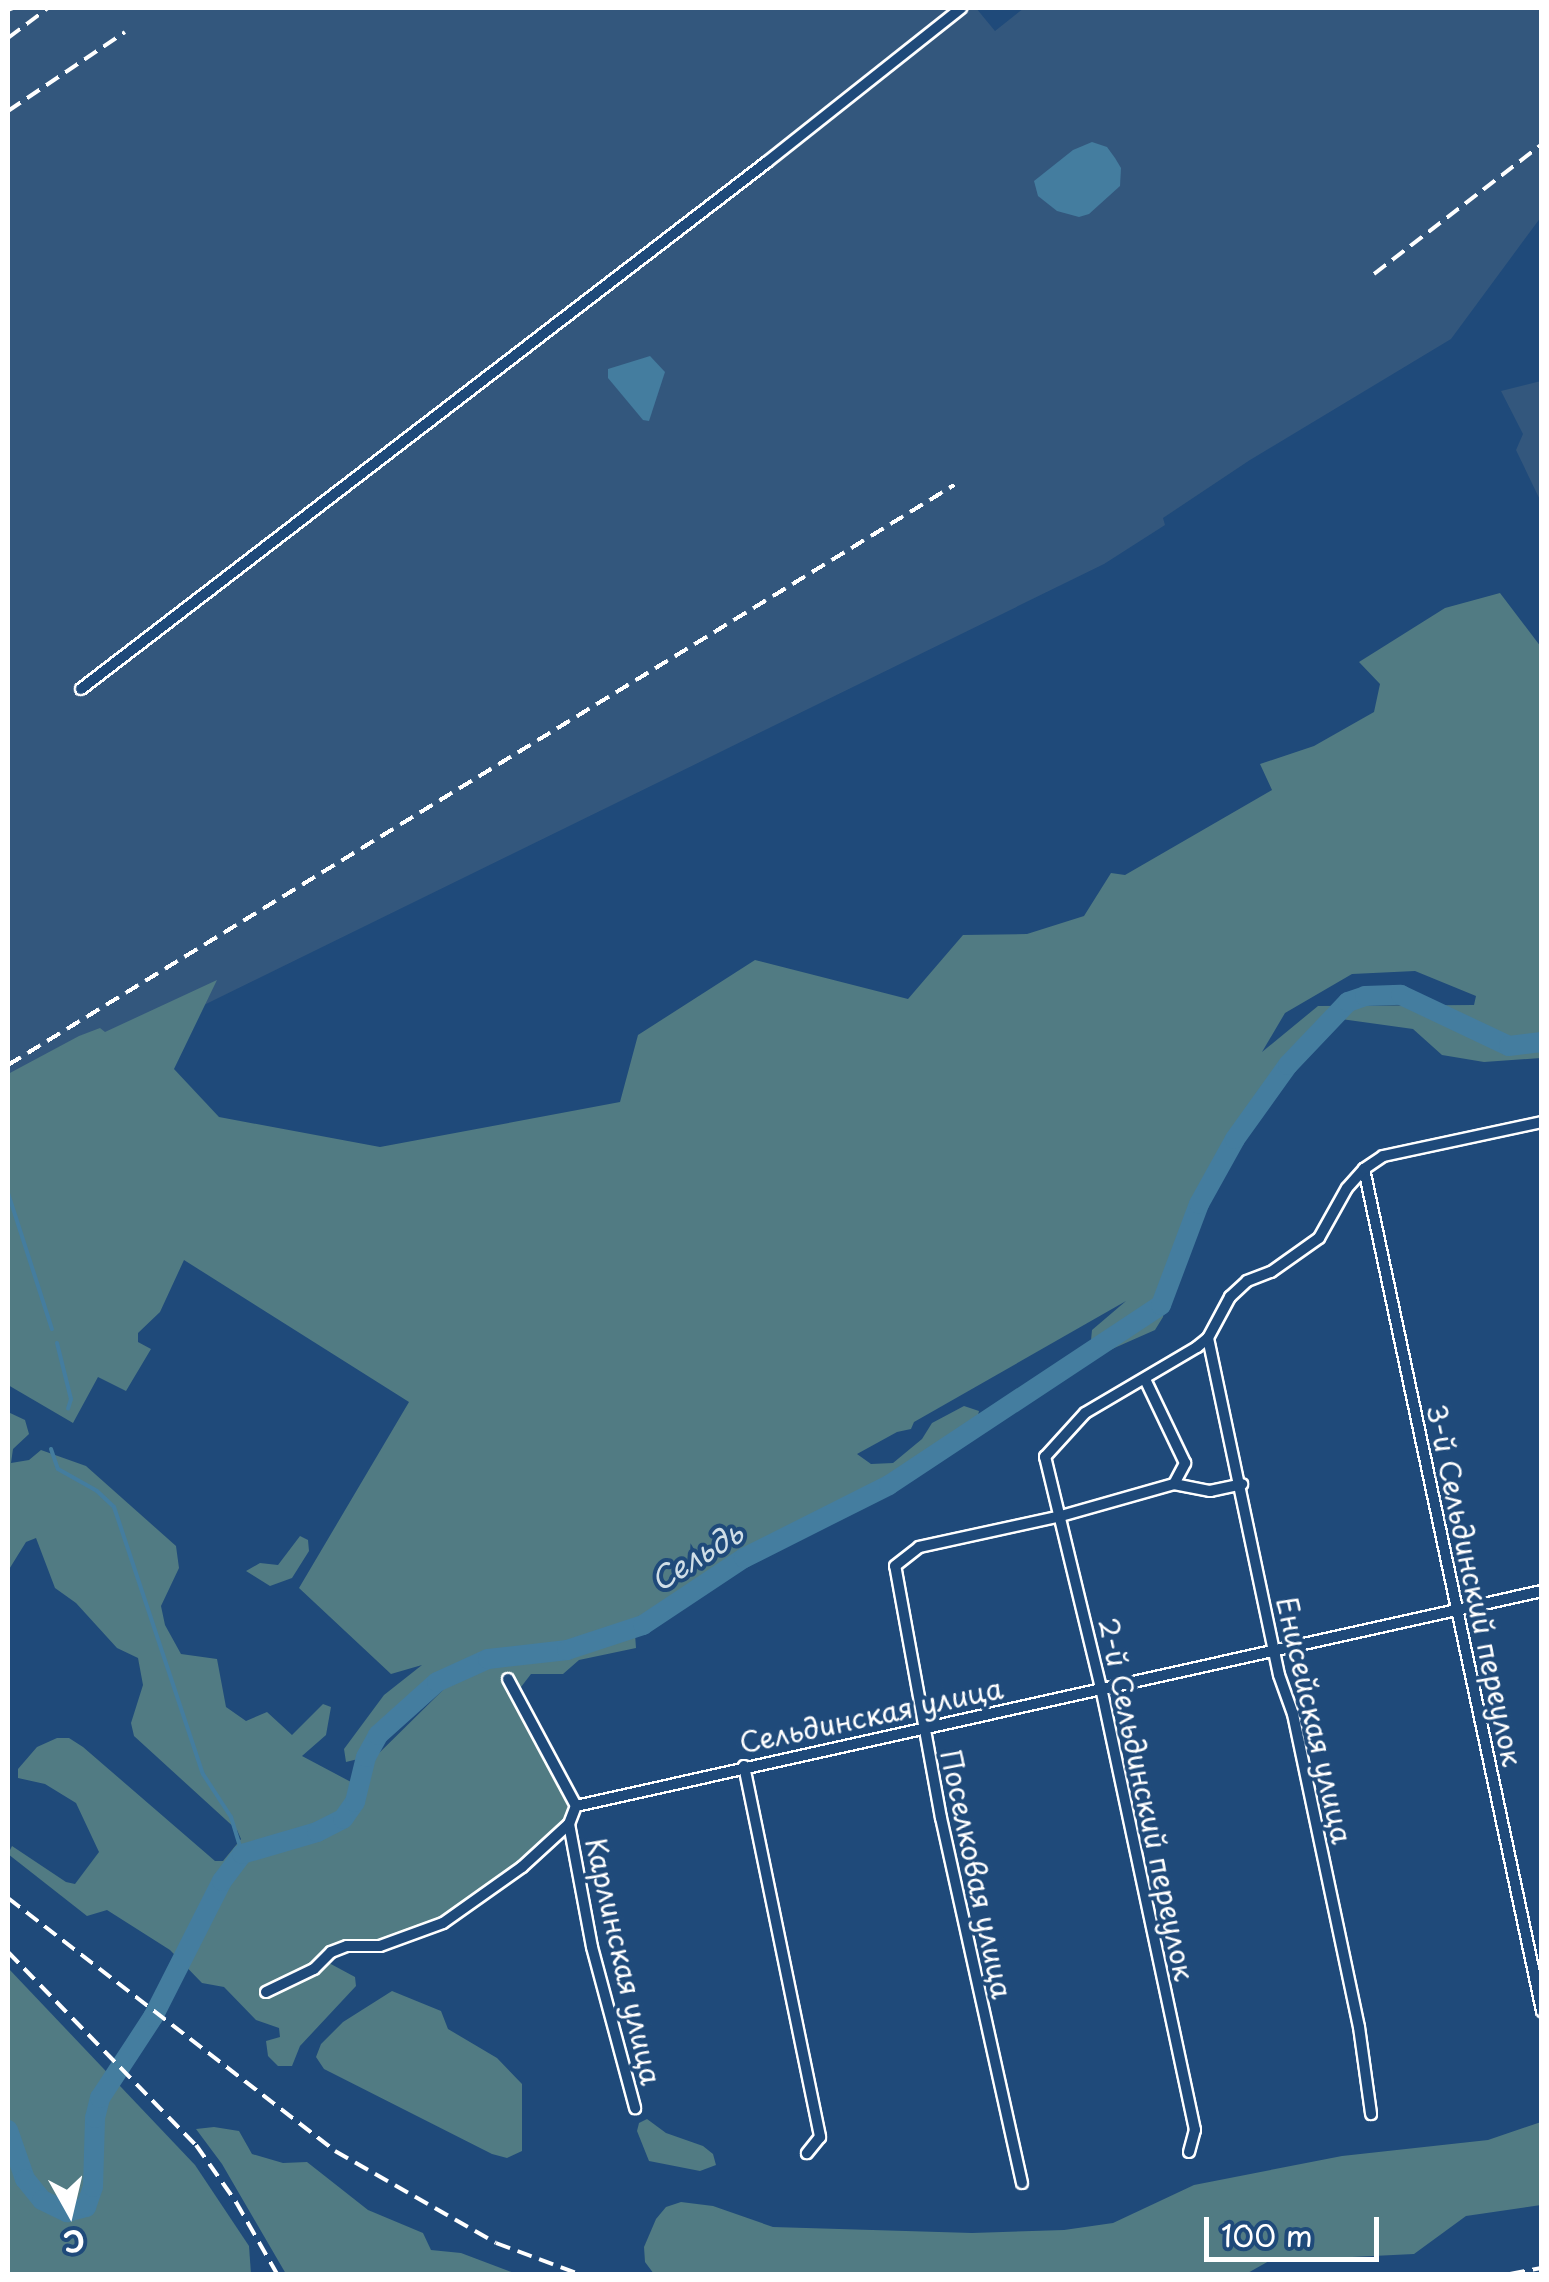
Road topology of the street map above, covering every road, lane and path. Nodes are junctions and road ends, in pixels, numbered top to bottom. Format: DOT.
graph roads {
  1 [pos="960,8"];
  2 [pos="81,689"];
  3 [pos="1542,1122"];
  4 [pos="1364,1169"];
  5 [pos="1208,1338"];
  6 [pos="1144,1379"];
  7 [pos="1174,1484"];
  8 [pos="1242,1484"];
  9 [pos="1061,1516"];
  10 [pos="1542,1591"];
  11 [pos="1458,1608"];
  12 [pos="1274,1649"];
  13 [pos="508,1679"];
  14 [pos="1102,1688"];
  15 [pos="923,1727"];
  16 [pos="744,1766"];
  17 [pos="576,1806"];
  18 [pos="568,1824"];
  19 [pos="266,1992"];
  20 [pos="1542,2011"];
  21 [pos="636,2108"];
  22 [pos="1371,2114"];
  23 [pos="1189,2152"];
  24 [pos="808,2153"];
  25 [pos="1022,2182"];
  1 -- 2 [label="street"];
  3 -- 4 [label="street"];
  4 -- 5 [label="street"];
  4 -- 11 [label="street, 3-й Сельдинский переулок"];
  5 -- 6 [label="street"];
  5 -- 8 [label="street, Енисейская улица"];
  6 -- 7 [label="street"];
  6 -- 9 [label="street, 2-й Сельдинский переулок"];
  7 -- 8 [label="street"];
  7 -- 9 [label="street"];
  8 -- 12 [label="street, Енисейская улица"];
  9 -- 14 [label="street, 2-й Сельдинский переулок"];
  9 -- 15 [label="street, Поселковая улица"];
  10 -- 11 [label="street, Сельдинская улица"];
  11 -- 12 [label="street, Сельдинская улица"];
  11 -- 20 [label="street, 3-й Сельдинский переулок"];
  12 -- 14 [label="street, Сельдинская улица"];
  12 -- 22 [label="street, Енисейская улица"];
  13 -- 17 [label="street"];
  14 -- 15 [label="street, Сельдинская улица"];
  14 -- 23 [label="street, 2-й Сельдинский переулок"];
  15 -- 16 [label="street, Сельдинская улица"];
  15 -- 25 [label="street, Поселковая улица"];
  16 -- 17 [label="street, Сельдинская улица"];
  16 -- 24 [label="street"];
  17 -- 18 [label="street"];
  18 -- 19 [label="street"];
  18 -- 21 [label="street, Карлинская улица"];
}
